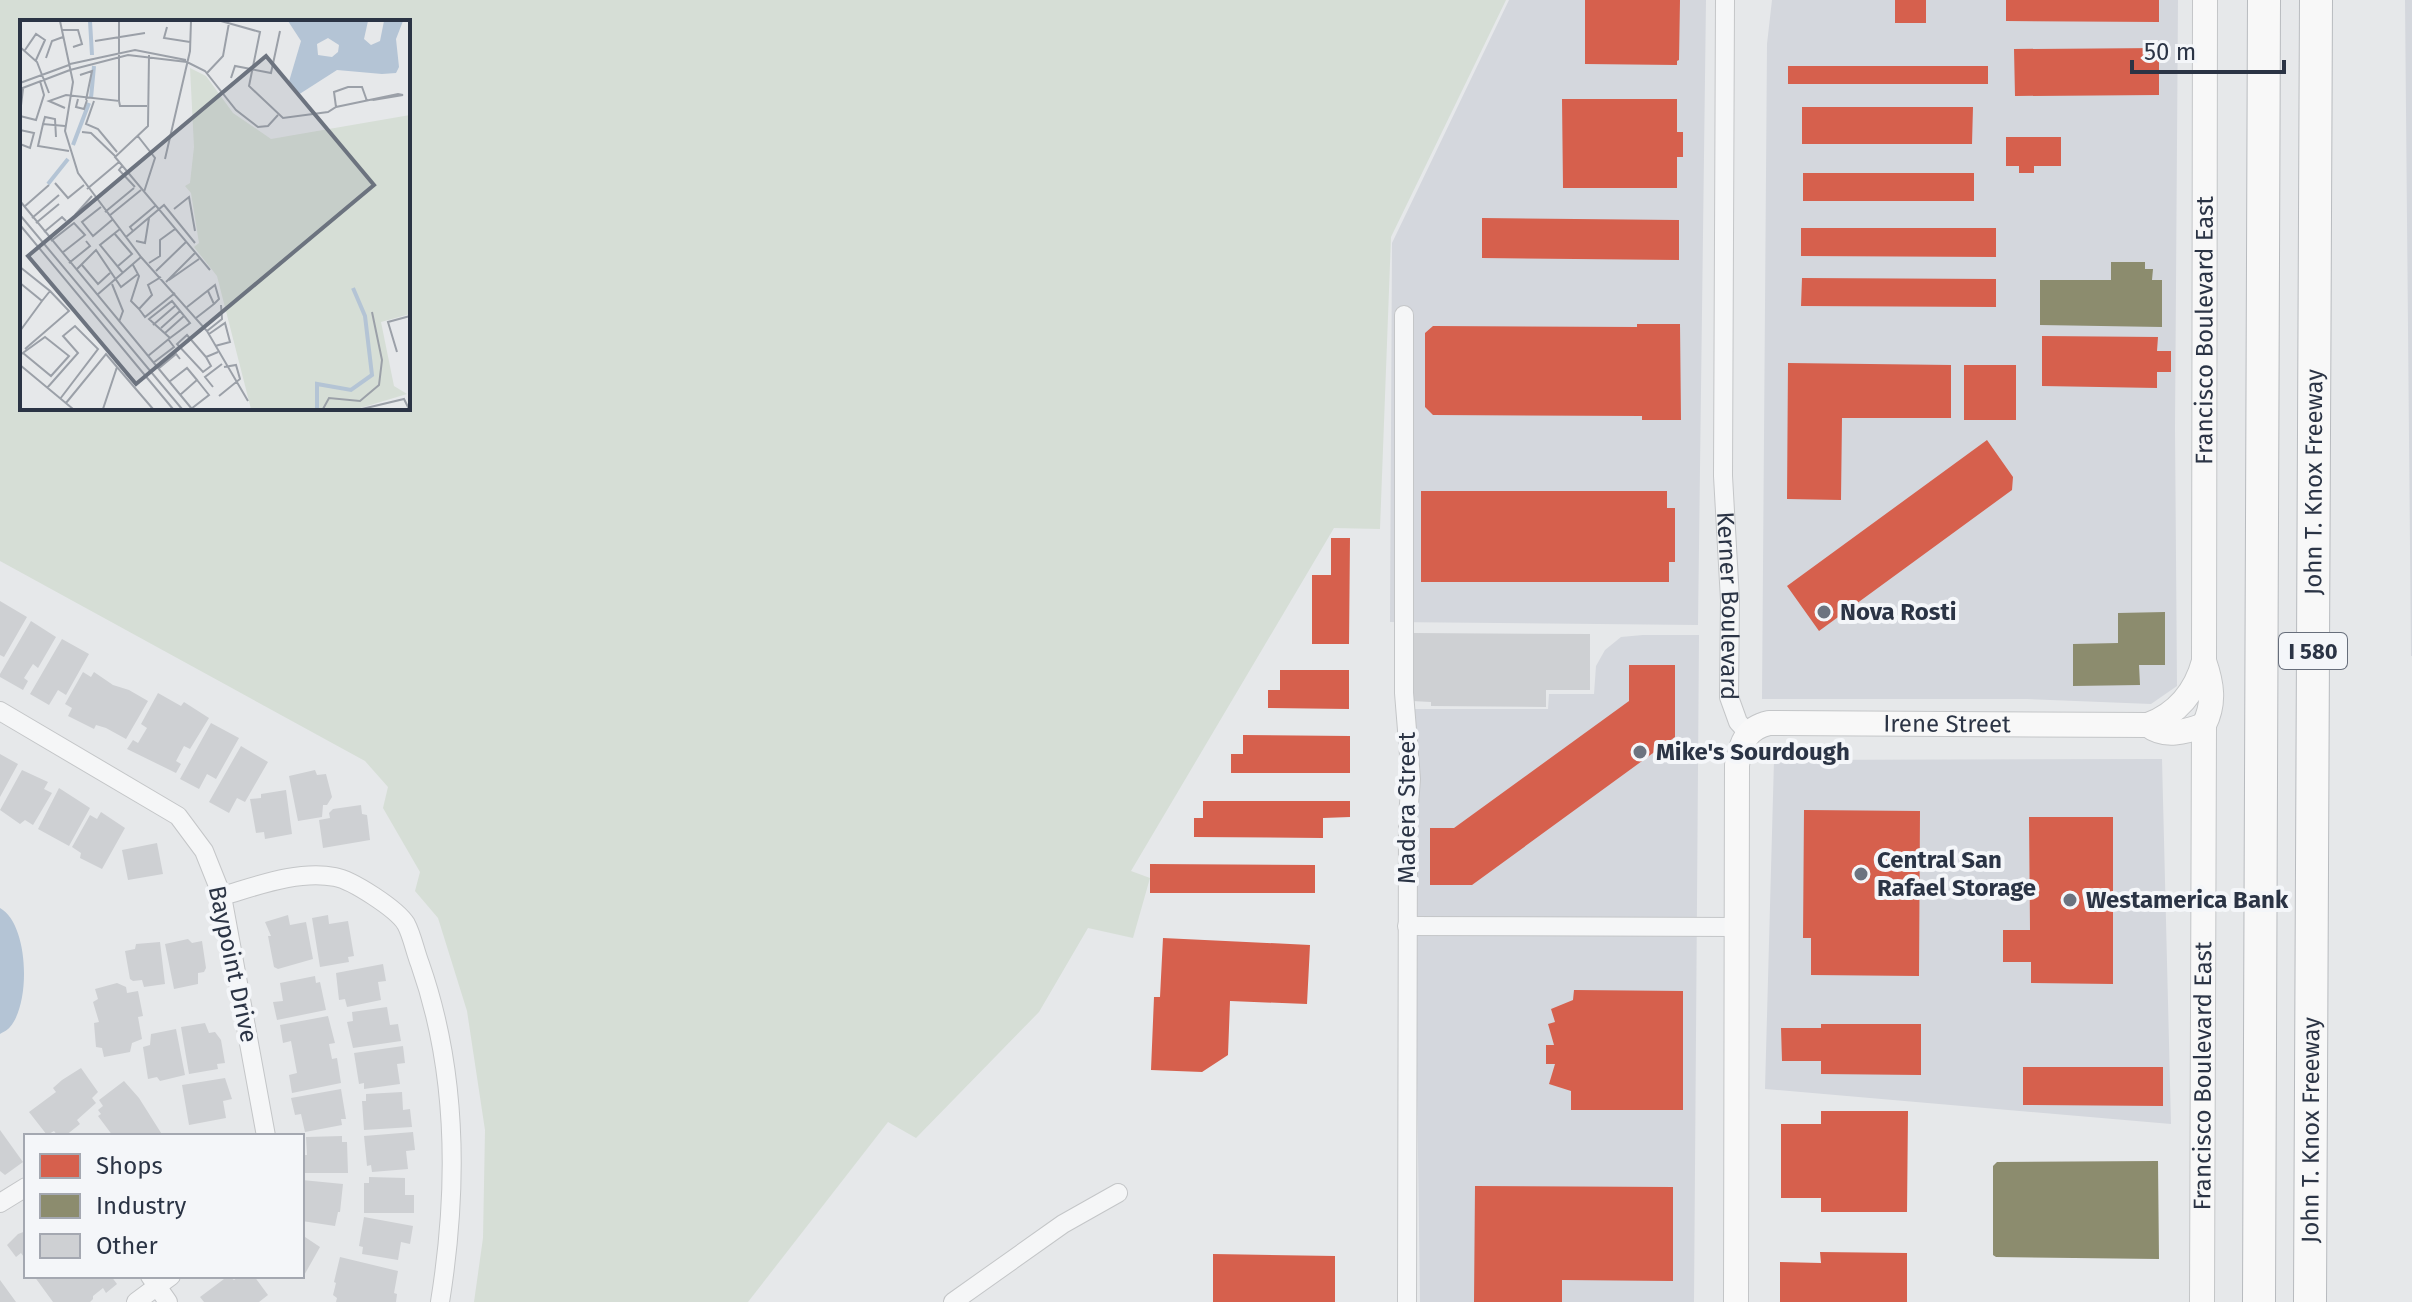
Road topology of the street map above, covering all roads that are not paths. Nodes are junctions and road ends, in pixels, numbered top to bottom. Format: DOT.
graph roads {
  1 [pos="1725,0"];
  2 [pos="2205,0"];
  3 [pos="2264,0"];
  4 [pos="2316,0"];
  5 [pos="1404,315"];
  6 [pos="2204,661"];
  7 [pos="0,711"];
  8 [pos="2148,725"];
  9 [pos="2204,725"];
  10 [pos="1748,733"];
  11 [pos="222,896"];
  12 [pos="1407,926"];
  13 [pos="1737,927"];
  14 [pos="266,1134"];
  15 [pos="24,1188"];
  16 [pos="1118,1193"];
  17 [pos="0,1203"];
  18 [pos="161,1285"];
  19 [pos="136,1302"];
  20 [pos="440,1302"];
  21 [pos="953,1302"];
  22 [pos="1407,1302"];
  23 [pos="1736,1302"];
  24 [pos="2202,1302"];
  25 [pos="2259,1302"];
  26 [pos="2310,1302"];
  1 -- 10 [label="street, Kerner Boulevard"];
  2 -- 6 [label="street, Francisco Boulevard East"];
  3 -- 25 [label="highway, I 580"];
  4 -- 26 [label="highway, John T. Knox Freeway / I 580"];
  5 -- 12 [label="street, Madera Street"];
  6 -- 8 [label="street, Francisco Boulevard East"];
  6 -- 9 [label="street, Francisco Boulevard East"];
  7 -- 11 [label="street, Baypoint Drive"];
  8 -- 9 [label="street, Irene Street"];
  8 -- 10 [label="street, Irene Street"];
  9 -- 24 [label="street, Francisco Boulevard East"];
  10 -- 13 [label="street, Kerner Boulevard"];
  11 -- 14 [label="street, Baypoint Drive"];
  11 -- 20 [label="street"];
  12 -- 13 [label="street"];
  12 -- 22 [label="street, Madera Street"];
  13 -- 23 [label="street, Kerner Boulevard"];
  15 -- 17 [label="street"];
  16 -- 21 [label="street"];
  18 -- 19 [label="street"];
}
